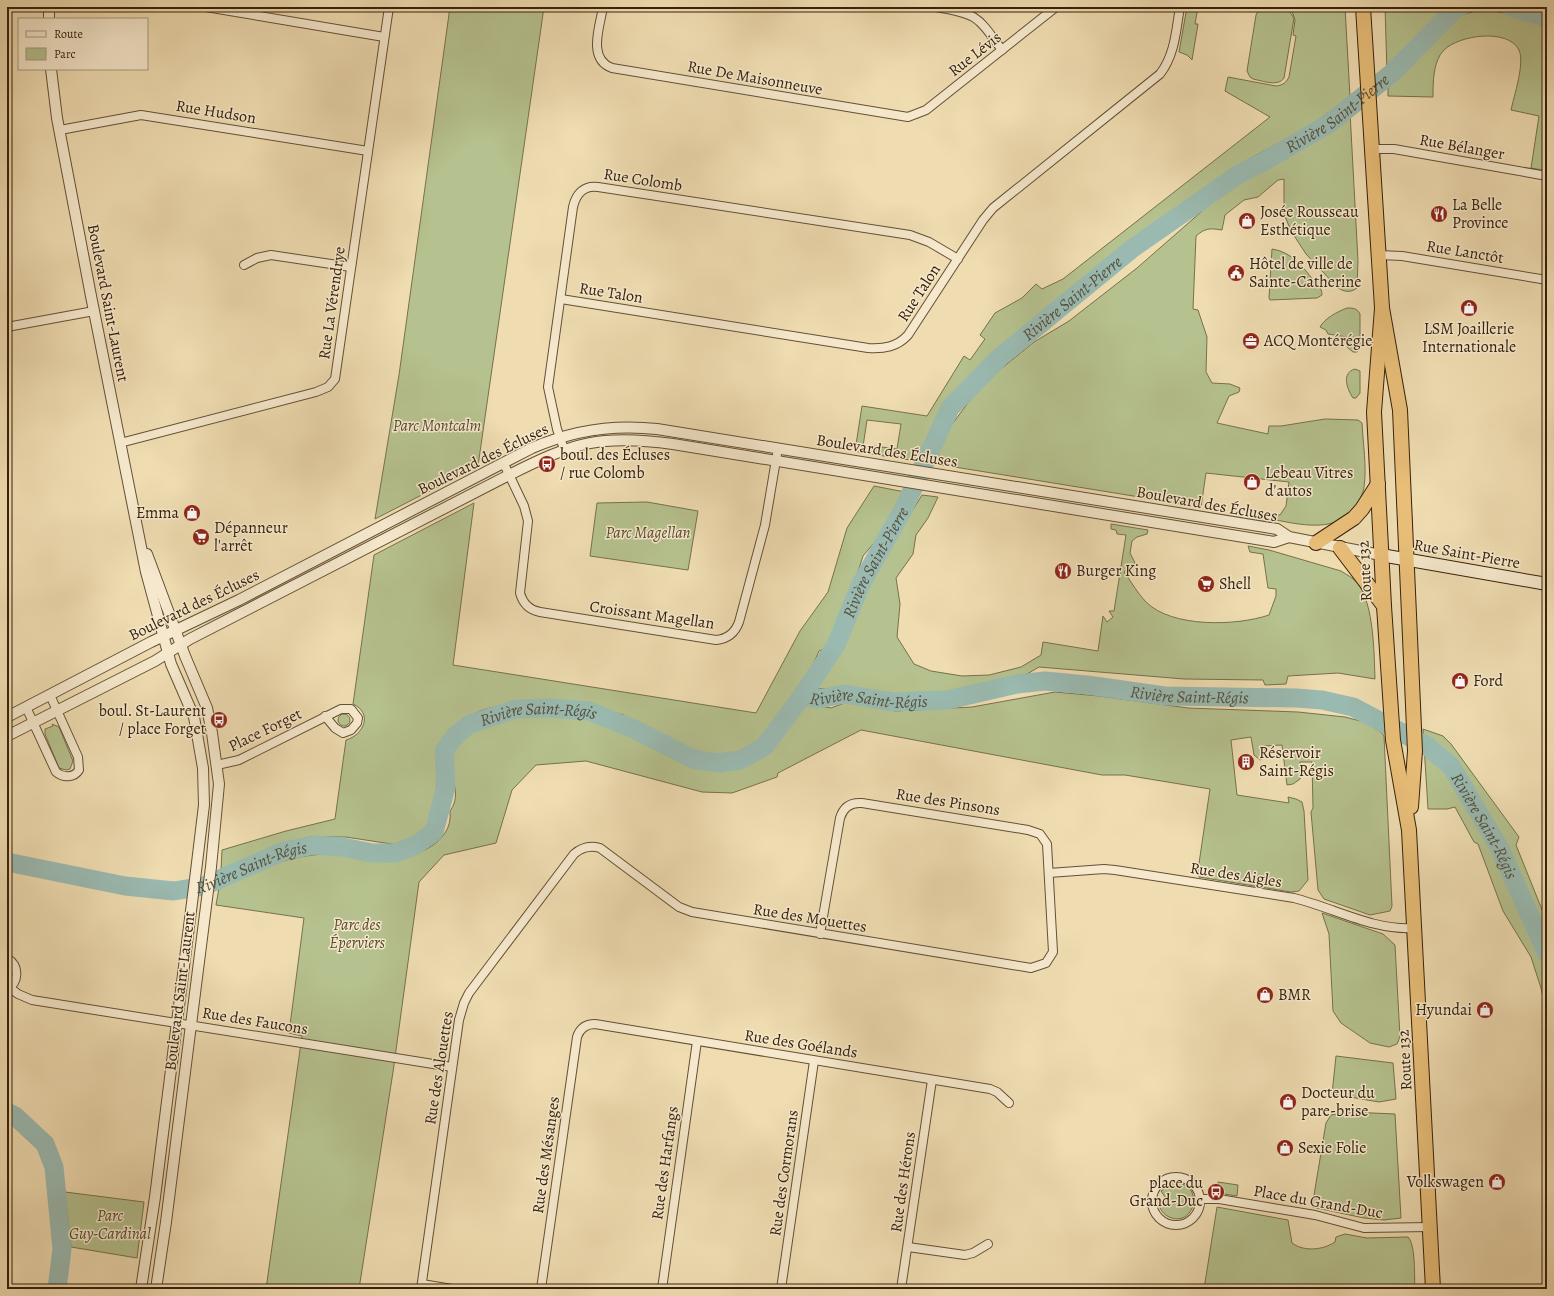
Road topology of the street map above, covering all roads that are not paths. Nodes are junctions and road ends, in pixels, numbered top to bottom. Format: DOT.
graph roads {
  1 [pos="49,7"];
  2 [pos="206,7"];
  3 [pos="389,7"];
  4 [pos="603,7"];
  5 [pos="936,7"];
  6 [pos="1056,7"];
  7 [pos="1180,7"];
  8 [pos="1364,10"];
  9 [pos="49,18"];
  10 [pos="384,37"];
  11 [pos="1002,50"];
  12 [pos="51,70"];
  13 [pos="908,117"];
  14 [pos="60,130"];
  15 [pos="1372,149"];
  16 [pos="368,151"];
  17 [pos="1547,176"];
  18 [pos="1379,255"];
  19 [pos="958,259"];
  20 [pos="244,265"];
  21 [pos="351,267"];
  22 [pos="1547,280"];
  23 [pos="561,299"];
  24 [pos="1382,308"];
  25 [pos="94,311"];
  26 [pos="7,327"];
  27 [pos="560,437"];
  28 [pos="120,444"];
  29 [pos="778,448"];
  30 [pos="564,449"];
  31 [pos="775,460"];
  32 [pos="504,464"];
  33 [pos="509,475"];
  34 [pos="1378,484"];
  35 [pos="1289,538"];
  36 [pos="141,542"];
  37 [pos="1316,543"];
  38 [pos="1340,548"];
  39 [pos="1381,556"];
  40 [pos="1408,560"];
  41 [pos="1547,584"];
  42 [pos="1384,606"];
  43 [pos="175,631"];
  44 [pos="164,636"];
  45 [pos="181,646"];
  46 [pos="168,653"];
  47 [pos="50,695"];
  48 [pos="26,707"];
  49 [pos="58,711"];
  50 [pos="325,716"];
  51 [pos="7,717"];
  52 [pos="33,722"];
  53 [pos="7,736"];
  54 [pos="217,765"];
  55 [pos="1409,830"];
  56 [pos="588,846"];
  57 [pos="1050,872"];
  58 [pos="1415,928"];
  59 [pos="820,934"];
  60 [pos="7,958"];
  61 [pos="9,989"];
  62 [pos="176,1023"];
  63 [pos="191,1026"];
  64 [pos="584,1027"];
  65 [pos="697,1041"];
  66 [pos="814,1061"];
  67 [pos="452,1067"];
  68 [pos="932,1080"];
  69 [pos="1009,1103"];
  70 [pos="1200,1199"];
  71 [pos="1430,1227"];
  72 [pos="988,1244"];
  73 [pos="908,1247"];
  74 [pos="421,1287"];
  75 [pos="141,1289"];
  76 [pos="156,1289"];
  77 [pos="452,1289"];
  78 [pos="541,1289"];
  79 [pos="662,1289"];
  80 [pos="782,1289"];
  81 [pos="901,1289"];
  82 [pos="1433,1289"];
  1 -- 9 [label="street"];
  2 -- 10 [label="street"];
  3 -- 10 [label="street, Rue La Vérendrye"];
  4 -- 13 [label="street, Rue De Maisonneuve"];
  5 -- 11 [label="street"];
  6 -- 11 [label="street, Rue Lévis"];
  7 -- 19 [label="street, Rue Talon"];
  8 -- 15 [label="highway, Route 132"];
  10 -- 16 [label="street, Rue La Vérendrye"];
  11 -- 13 [label="street, Rue Lévis"];
  12 -- 14 [label="street, Boulevard Saint-Laurent"];
  14 -- 16 [label="street, Rue Hudson"];
  14 -- 25 [label="street, Boulevard Saint-Laurent"];
  15 -- 17 [label="street, Rue Bélanger"];
  15 -- 18 [label="highway, Route 132"];
  16 -- 21 [label="street, Rue La Vérendrye"];
  18 -- 22 [label="street, Rue Lanctôt"];
  18 -- 24 [label="highway, Route 132"];
  19 -- 23 [label="street, Rue Talon"];
  19 -- 23 [label="street, Rue Colomb"];
  20 -- 21 [label="street"];
  21 -- 28 [label="street, Rue La Vérendrye"];
  23 -- 27 [label="street, Rue Colomb"];
  24 -- 34 [label="highway, Route 132"];
  24 -- 40 [label="highway, Route 132"];
  25 -- 26 [label="street"];
  25 -- 28 [label="street, Boulevard Saint-Laurent"];
  27 -- 29 [label="street, Boulevard des Écluses"];
  27 -- 30 [label="street, Rue Colomb"];
  27 -- 32 [label="street, Boulevard des Écluses"];
  28 -- 36 [label="street, Boulevard Saint-Laurent"];
  29 -- 31 [label="street, Croissant Magellan"];
  29 -- 35 [label="street, Boulevard des Écluses"];
  30 -- 31 [label="street, Boulevard des Écluses"];
  30 -- 33 [label="street, Boulevard des Écluses"];
  31 -- 33 [label="street, Croissant Magellan"];
  31 -- 35 [label="street, Boulevard des Écluses"];
  32 -- 33 [label="street, Croissant Magellan"];
  32 -- 43 [label="street, Boulevard des Écluses"];
  33 -- 45 [label="street, Boulevard des Écluses"];
  34 -- 37 [label="highway"];
  34 -- 39 [label="highway, Route 132"];
  35 -- 37 [label="street"];
  36 -- 43 [label="street, Boulevard Saint-Laurent"];
  36 -- 44 [label="street, Boulevard Saint-Laurent"];
  37 -- 38 [label="street"];
  38 -- 39 [label="street"];
  38 -- 42 [label="highway"];
  39 -- 40 [label="main road, Rue Saint-Pierre"];
  39 -- 42 [label="highway, Route 132"];
  40 -- 41 [label="main road, Rue Saint-Pierre"];
  40 -- 55 [label="highway, Route 132"];
  42 -- 55 [label="highway, Route 132"];
  43 -- 44 [label="street, Boulevard des Écluses"];
  43 -- 45 [label="street, Boulevard Saint-Laurent"];
  44 -- 46 [label="street, Boulevard Saint-Laurent"];
  44 -- 47 [label="street, Boulevard des Écluses"];
  45 -- 46 [label="street, Boulevard des Écluses"];
  45 -- 54 [label="street, Boulevard Saint-Laurent"];
  46 -- 49 [label="street, Boulevard des Écluses"];
  46 -- 62 [label="street, Boulevard Saint-Laurent"];
  47 -- 48 [label="street, Boulevard des Écluses"];
  47 -- 49 [label="street"];
  48 -- 51 [label="street, Boulevard des Écluses"];
  48 -- 52 [label="street"];
  49 -- 52 [label="street, Boulevard des Écluses"];
  49 -- 52 [label="street"];
  50 -- 54 [label="street, Place Forget"];
  52 -- 53 [label="street, Boulevard des Écluses"];
  54 -- 63 [label="street, Boulevard Saint-Laurent"];
  55 -- 58 [label="highway, Route 132"];
  56 -- 59 [label="street, Rue des Mouettes"];
  56 -- 67 [label="street, Rue des Alouettes"];
  57 -- 58 [label="street, Rue des Aigles"];
  57 -- 59 [label="street, Rue des Mouettes"];
  57 -- 59 [label="street, Rue des Pinsons"];
  58 -- 71 [label="highway, Route 132"];
  60 -- 61 [label="street, Rue des Faucons"];
  61 -- 62 [label="street, Rue des Faucons"];
  62 -- 63 [label="street, Rue des Faucons"];
  62 -- 75 [label="street, Boulevard Saint-Laurent"];
  63 -- 67 [label="street, Rue des Faucons"];
  63 -- 76 [label="street, Boulevard Saint-Laurent"];
  64 -- 65 [label="street, Rue des Goélands"];
  64 -- 78 [label="street, Rue des Mésanges"];
  65 -- 66 [label="street, Rue des Goélands"];
  65 -- 79 [label="street, Rue des Harfangs"];
  66 -- 68 [label="street, Rue des Goélands"];
  66 -- 80 [label="street, Rue des Cormorans"];
  67 -- 74 [label="street, Rue des Alouettes"];
  68 -- 69 [label="street, Rue des Goélands"];
  68 -- 73 [label="street, Rue des Hérons"];
  70 -- 70 [label="street"];
  70 -- 71 [label="street, Place du Grand-Duc"];
  71 -- 82 [label="highway, Route 132"];
  72 -- 73 [label="street"];
  73 -- 81 [label="street, Rue des Hérons"];
  74 -- 77 [label="street"];
}
